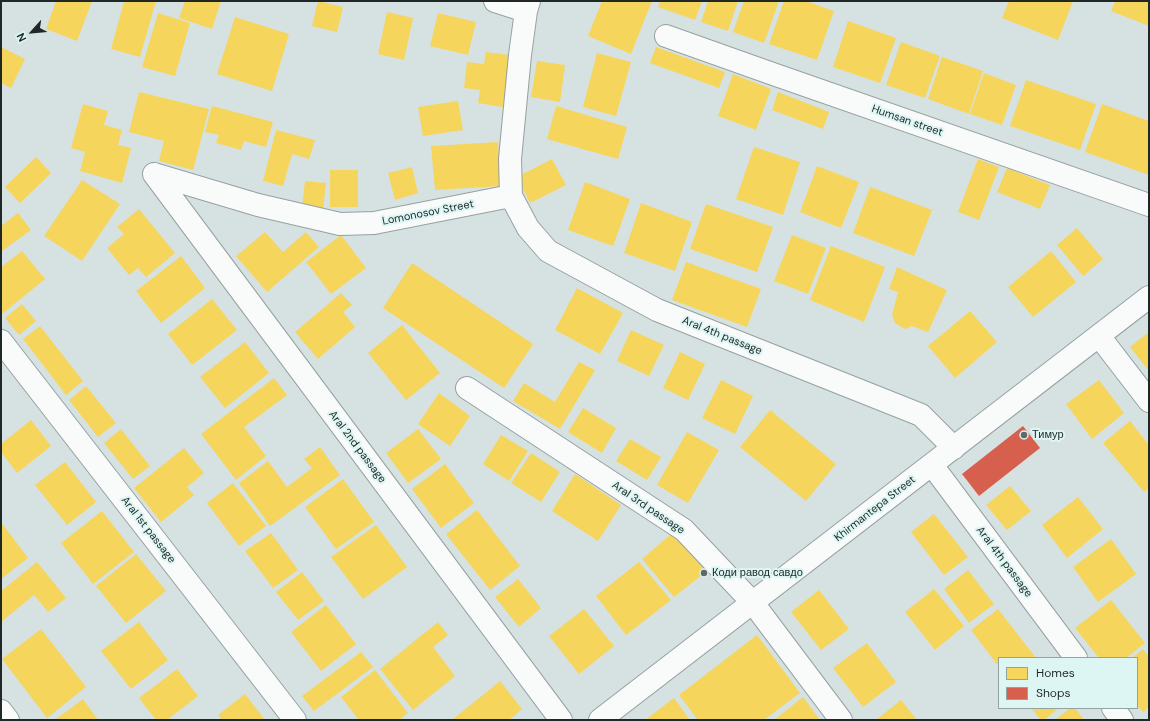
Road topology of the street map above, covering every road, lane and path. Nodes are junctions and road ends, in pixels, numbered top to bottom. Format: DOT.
graph roads {
  1 [pos="495,1"];
  2 [pos="527,6"];
  3 [pos="666,36"];
  4 [pos="154,174"];
  5 [pos="511,196"];
  6 [pos="1149,205"];
  7 [pos="1149,297"];
  8 [pos="1099,336"];
  9 [pos="1,341"];
  10 [pos="467,388"];
  11 [pos="1149,402"];
  12 [pos="954,448"];
  13 [pos="932,465"];
  14 [pos="753,603"];
  15 [pos="1075,657"];
  16 [pos="1114,709"];
  17 [pos="1,711"];
  18 [pos="8,720"];
  19 [pos="295,720"];
  20 [pos="561,720"];
  21 [pos="600,720"];
  22 [pos="841,720"];
  23 [pos="1122,720"];
  1 -- 2 [label="street"];
  2 -- 5 [label="street"];
  3 -- 6 [label="street, Humsan street"];
  4 -- 5 [label="street, Lomonosov Street"];
  4 -- 20 [label="street, Aral 2nd passage"];
  5 -- 12 [label="street, Aral 4th passage"];
  7 -- 8 [label="street, Khirmаntepa Street"];
  8 -- 11 [label="street"];
  8 -- 12 [label="street, Khirmаntepa Street"];
  9 -- 19 [label="street, Aral 1st passage"];
  10 -- 14 [label="street, Aral 3rd passage"];
  12 -- 13 [label="street, Khirmаntepa Street"];
  13 -- 14 [label="street, Khirmаntepa Street"];
  13 -- 15 [label="street, Aral 4th passage"];
  14 -- 21 [label="street, Khirmаntepa Street"];
  14 -- 22 [label="street, Aral 3rd passage"];
  16 -- 23 [label="street"];
  17 -- 18 [label="street"];
}
